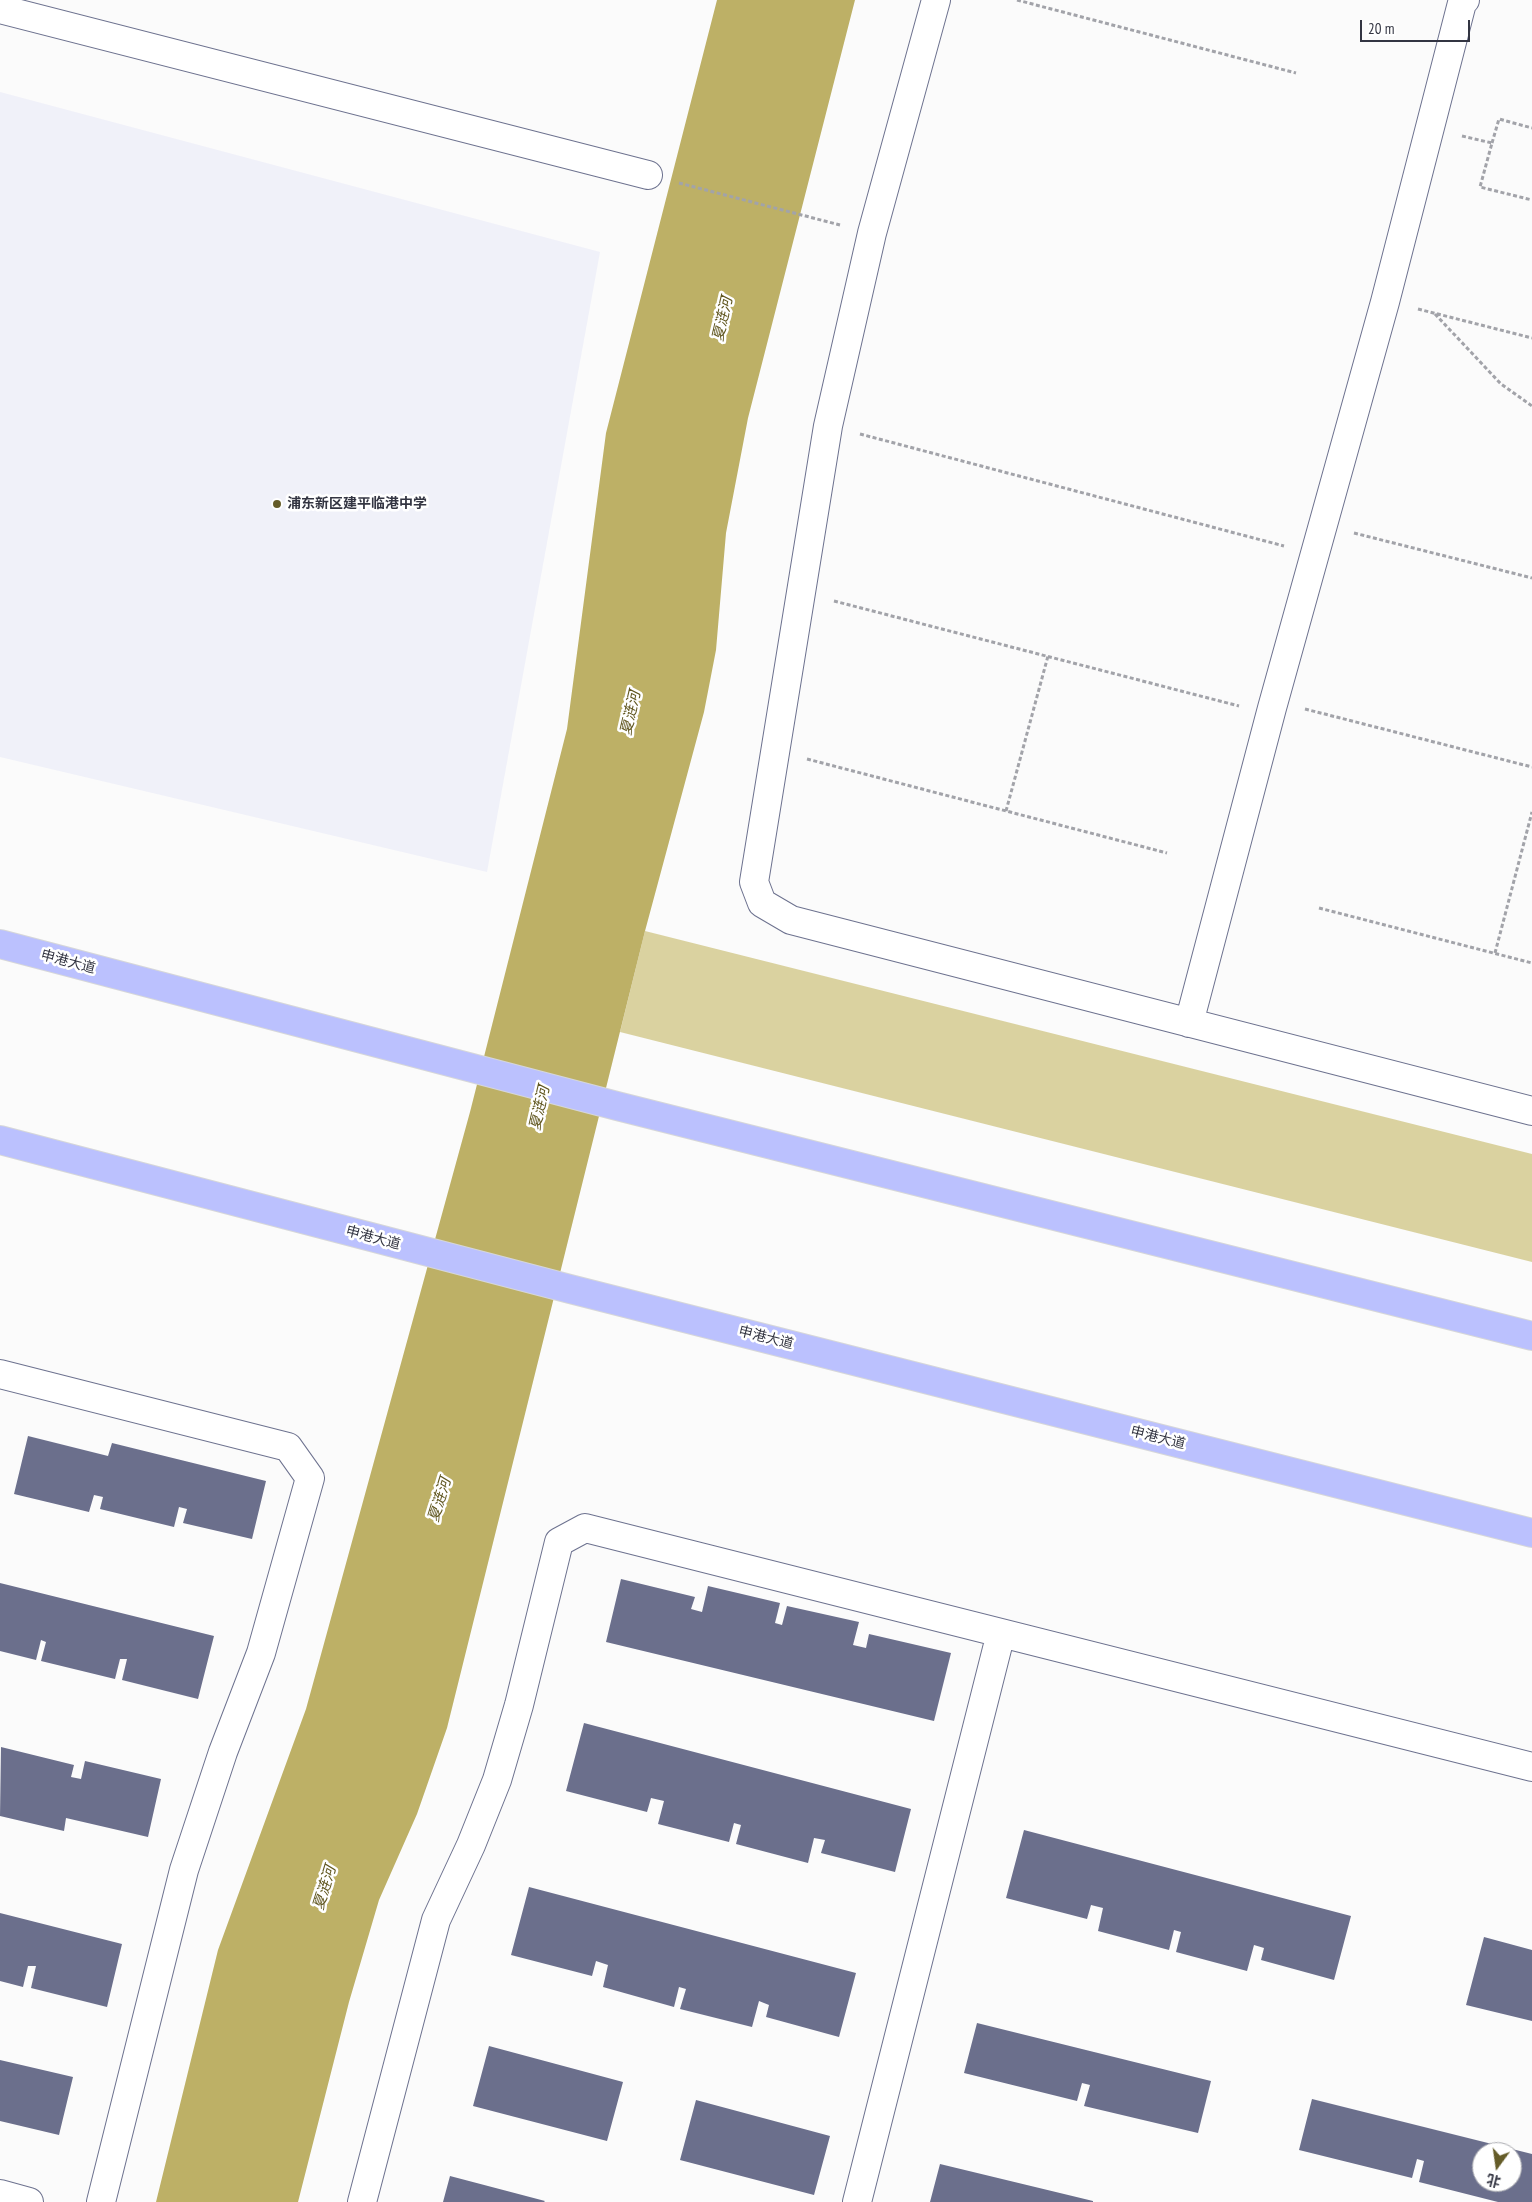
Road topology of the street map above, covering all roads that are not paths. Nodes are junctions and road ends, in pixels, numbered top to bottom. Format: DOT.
graph roads {
  1 [pos="936,0"];
  2 [pos="1465,0"];
  3 [pos="0,9"];
  4 [pos="648,175"];
  5 [pos="0,944"];
  6 [pos="1189,1023"];
  7 [pos="1532,1111"];
  8 [pos="0,1140"];
  9 [pos="1532,1336"];
  10 [pos="0,1374"];
  11 [pos="1532,1533"];
  12 [pos="1002,1634"];
  13 [pos="1532,1767"];
  14 [pos="0,2194"];
  15 [pos="30,2202"];
  16 [pos="101,2202"];
  17 [pos="362,2202"];
  18 [pos="856,2202"];
  1 -- 6 [label="street"];
  2 -- 6 [label="street"];
  3 -- 4 [label="street"];
  5 -- 9 [label="main road, 申港大道"];
  6 -- 7 [label="street"];
  8 -- 11 [label="main road, 申港大道"];
  10 -- 16 [label="street"];
  12 -- 13 [label="street"];
  12 -- 17 [label="street"];
  12 -- 18 [label="street"];
  14 -- 15 [label="street"];
}
